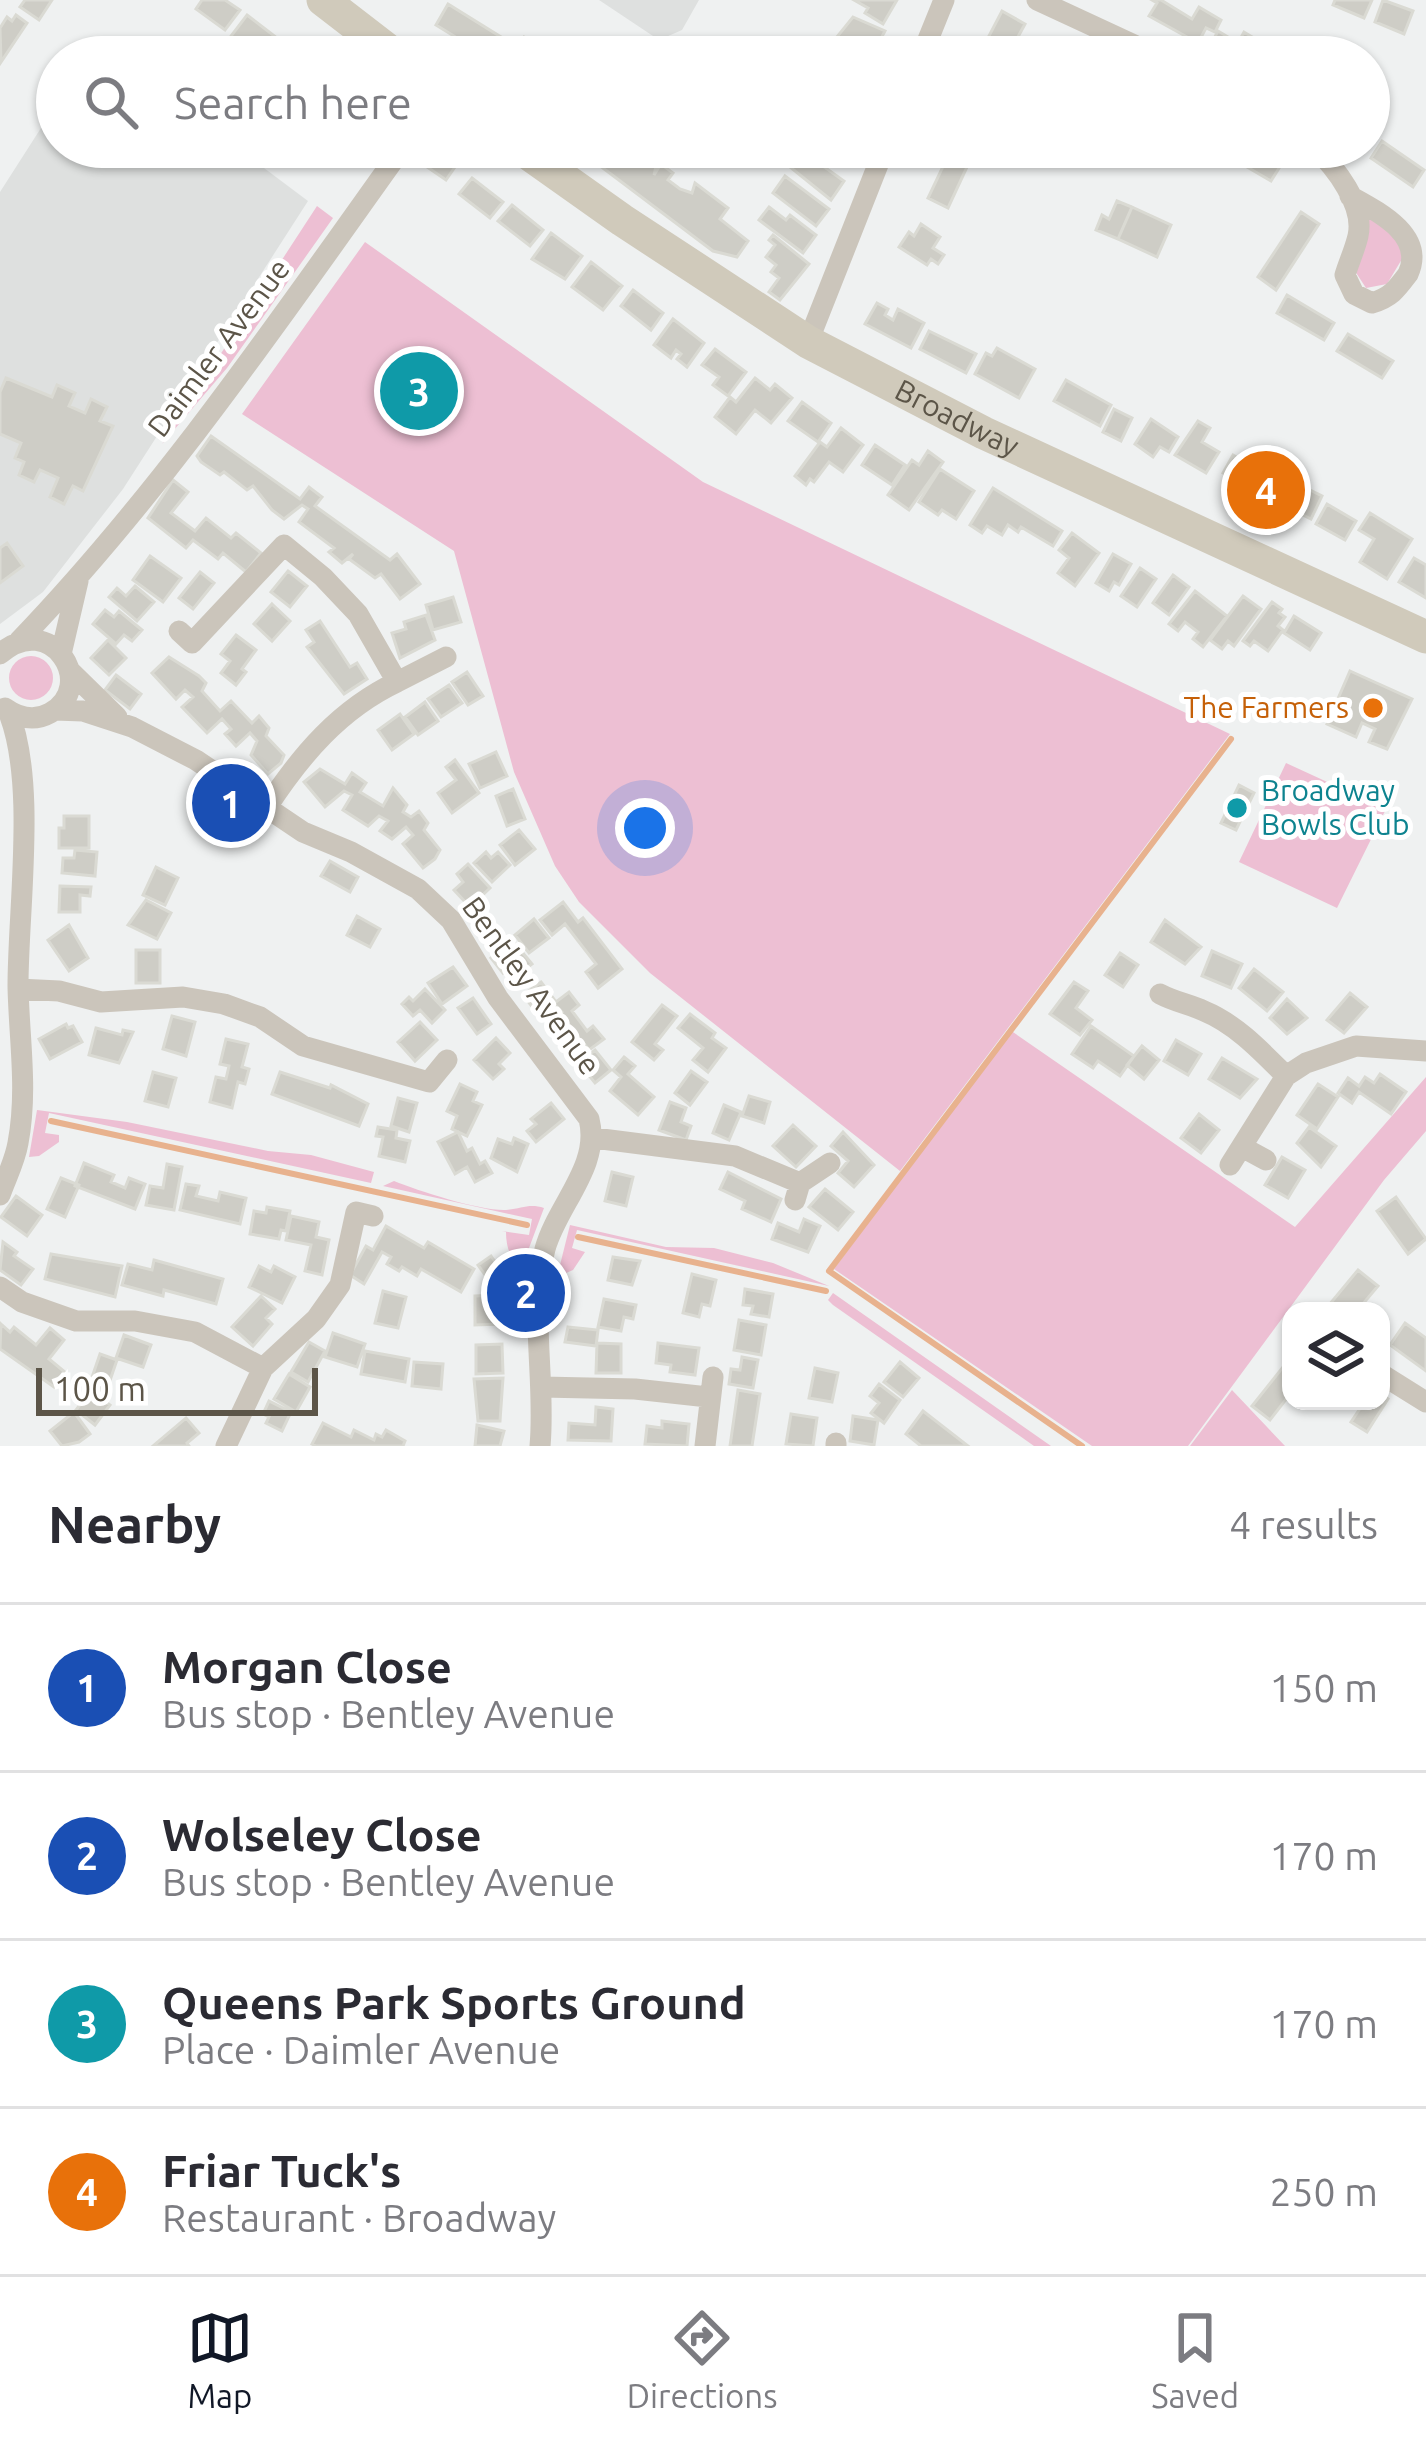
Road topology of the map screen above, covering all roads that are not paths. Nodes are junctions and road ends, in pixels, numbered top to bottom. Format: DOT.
graph roads {
  1 [pos="323,0"];
  2 [pos="944,0"];
  3 [pos="1037,0"];
  4 [pos="370,36"];
  5 [pos="929,36"];
  6 [pos="1115,36"];
  7 [pos="389,168"];
  8 [pos="549,168"];
  9 [pos="877,168"];
  10 [pos="1329,168"];
  11 [pos="1350,196"];
  12 [pos="808,342"];
  13 [pos="78,580"];
  14 [pos="178,631"];
  15 [pos="1426,637"];
  16 [pos="5,651"];
  17 [pos="446,657"];
  18 [pos="66,662"];
  19 [pos="397,682"];
  20 [pos="4,707"];
  21 [pos="47,714"];
  22 [pos="126,725"];
  23 [pos="23,775"];
  24 [pos="266,807"];
  25 [pos="10,867"];
  26 [pos="18,989"];
  27 [pos="1171,1027"];
  28 [pos="1426,1051"];
  29 [pos="446,1060"];
  30 [pos="1286,1076"];
  31 [pos="594,1138"];
  32 [pos="1265,1160"];
  33 [pos="830,1163"];
  34 [pos="0,1195"];
  35 [pos="373,1216"];
  36 [pos="0,1287"];
  37 [pos="263,1368"];
  38 [pos="1390,1380"];
  39 [pos="542,1387"];
  40 [pos="1426,1402"];
  41 [pos="226,1446"];
  42 [pos="540,1446"];
  43 [pos="705,1446"];
  1 -- 4 [label="main road"];
  2 -- 5 [label="street"];
  3 -- 6 [label="street"];
  7 -- 13 [label="street, Daimler Avenue"];
  8 -- 12 [label="main road, Broadway"];
  9 -- 12 [label="street"];
  10 -- 11 [label="street"];
  11 -- 11 [label="street"];
  12 -- 15 [label="main road, Broadway"];
  13 -- 16 [label="street, Daimler Avenue"];
  13 -- 18 [label="street, Daimler Avenue"];
  14 -- 19 [label="street"];
  16 -- 18 [label="street"];
  17 -- 19 [label="street"];
  18 -- 21 [label="street, Daimler Avenue"];
  18 -- 22 [label="street, Bentley Avenue"];
  19 -- 24 [label="street"];
  20 -- 21 [label="street, Bentley Avenue"];
  20 -- 23 [label="street"];
  21 -- 22 [label="street, Bentley Avenue"];
  21 -- 23 [label="street"];
  22 -- 24 [label="street, Bentley Avenue"];
  23 -- 25 [label="street"];
  24 -- 31 [label="street, Bentley Avenue"];
  25 -- 26 [label="street"];
  26 -- 29 [label="street"];
  26 -- 34 [label="street"];
  27 -- 30 [label="street"];
  28 -- 30 [label="street"];
  30 -- 32 [label="street"];
  31 -- 33 [label="street"];
  31 -- 39 [label="street"];
  35 -- 37 [label="street"];
  36 -- 37 [label="street"];
  37 -- 41 [label="street"];
  38 -- 40 [label="street"];
  39 -- 42 [label="street"];
  39 -- 43 [label="street"];
}
